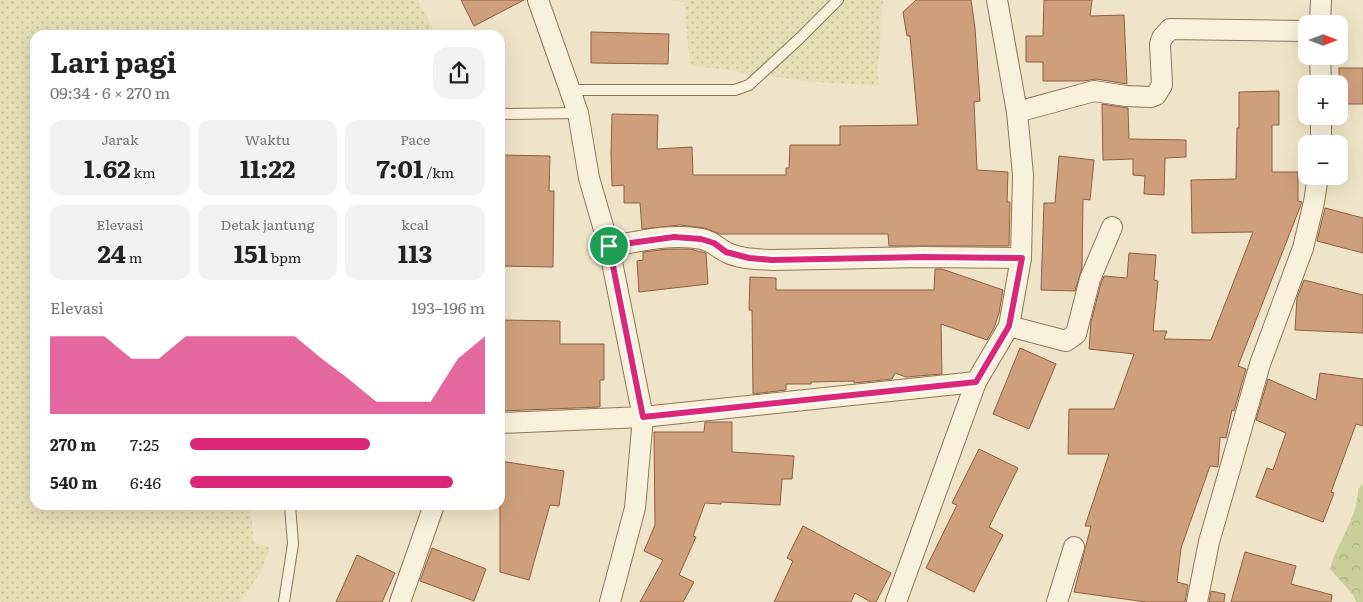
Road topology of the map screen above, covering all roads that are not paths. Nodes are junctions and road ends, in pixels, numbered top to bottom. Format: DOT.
graph roads {
  1 [pos="538,0"];
  2 [pos="838,0"];
  3 [pos="997,0"];
  4 [pos="1320,0"];
  5 [pos="1320,15"];
  6 [pos="1298,30"];
  7 [pos="570,90"];
  8 [pos="1017,112"];
  9 [pos="578,113"];
  10 [pos="505,114"];
  11 [pos="1317,185"];
  12 [pos="1112,227"];
  13 [pos="609,246"];
  14 [pos="1022,258"];
  15 [pos="1009,326"];
  16 [pos="976,382"];
  17 [pos="643,417"];
  18 [pos="505,423"];
  19 [pos="290,510"];
  20 [pos="432,510"];
  21 [pos="1074,547"];
  22 [pos="284,602"];
  23 [pos="400,602"];
  24 [pos="610,602"];
  25 [pos="896,602"];
  26 [pos="1057,602"];
  27 [pos="1197,602"];
  1 -- 7 [label="street"];
  2 -- 7 [label="lane"];
  3 -- 8 [label="street"];
  4 -- 5 [label="street"];
  6 -- 8 [label="street"];
  7 -- 9 [label="street"];
  8 -- 14 [label="street"];
  9 -- 10 [label="lane"];
  9 -- 13 [label="street"];
  11 -- 27 [label="street"];
  12 -- 15 [label="street"];
  13 -- 14 [label="street"];
  13 -- 17 [label="street"];
  14 -- 15 [label="street"];
  15 -- 16 [label="street"];
  16 -- 17 [label="street"];
  16 -- 25 [label="street"];
  17 -- 18 [label="street"];
  17 -- 24 [label="street"];
  19 -- 22 [label="lane"];
  20 -- 23 [label="street"];
  21 -- 26 [label="street"];
}
